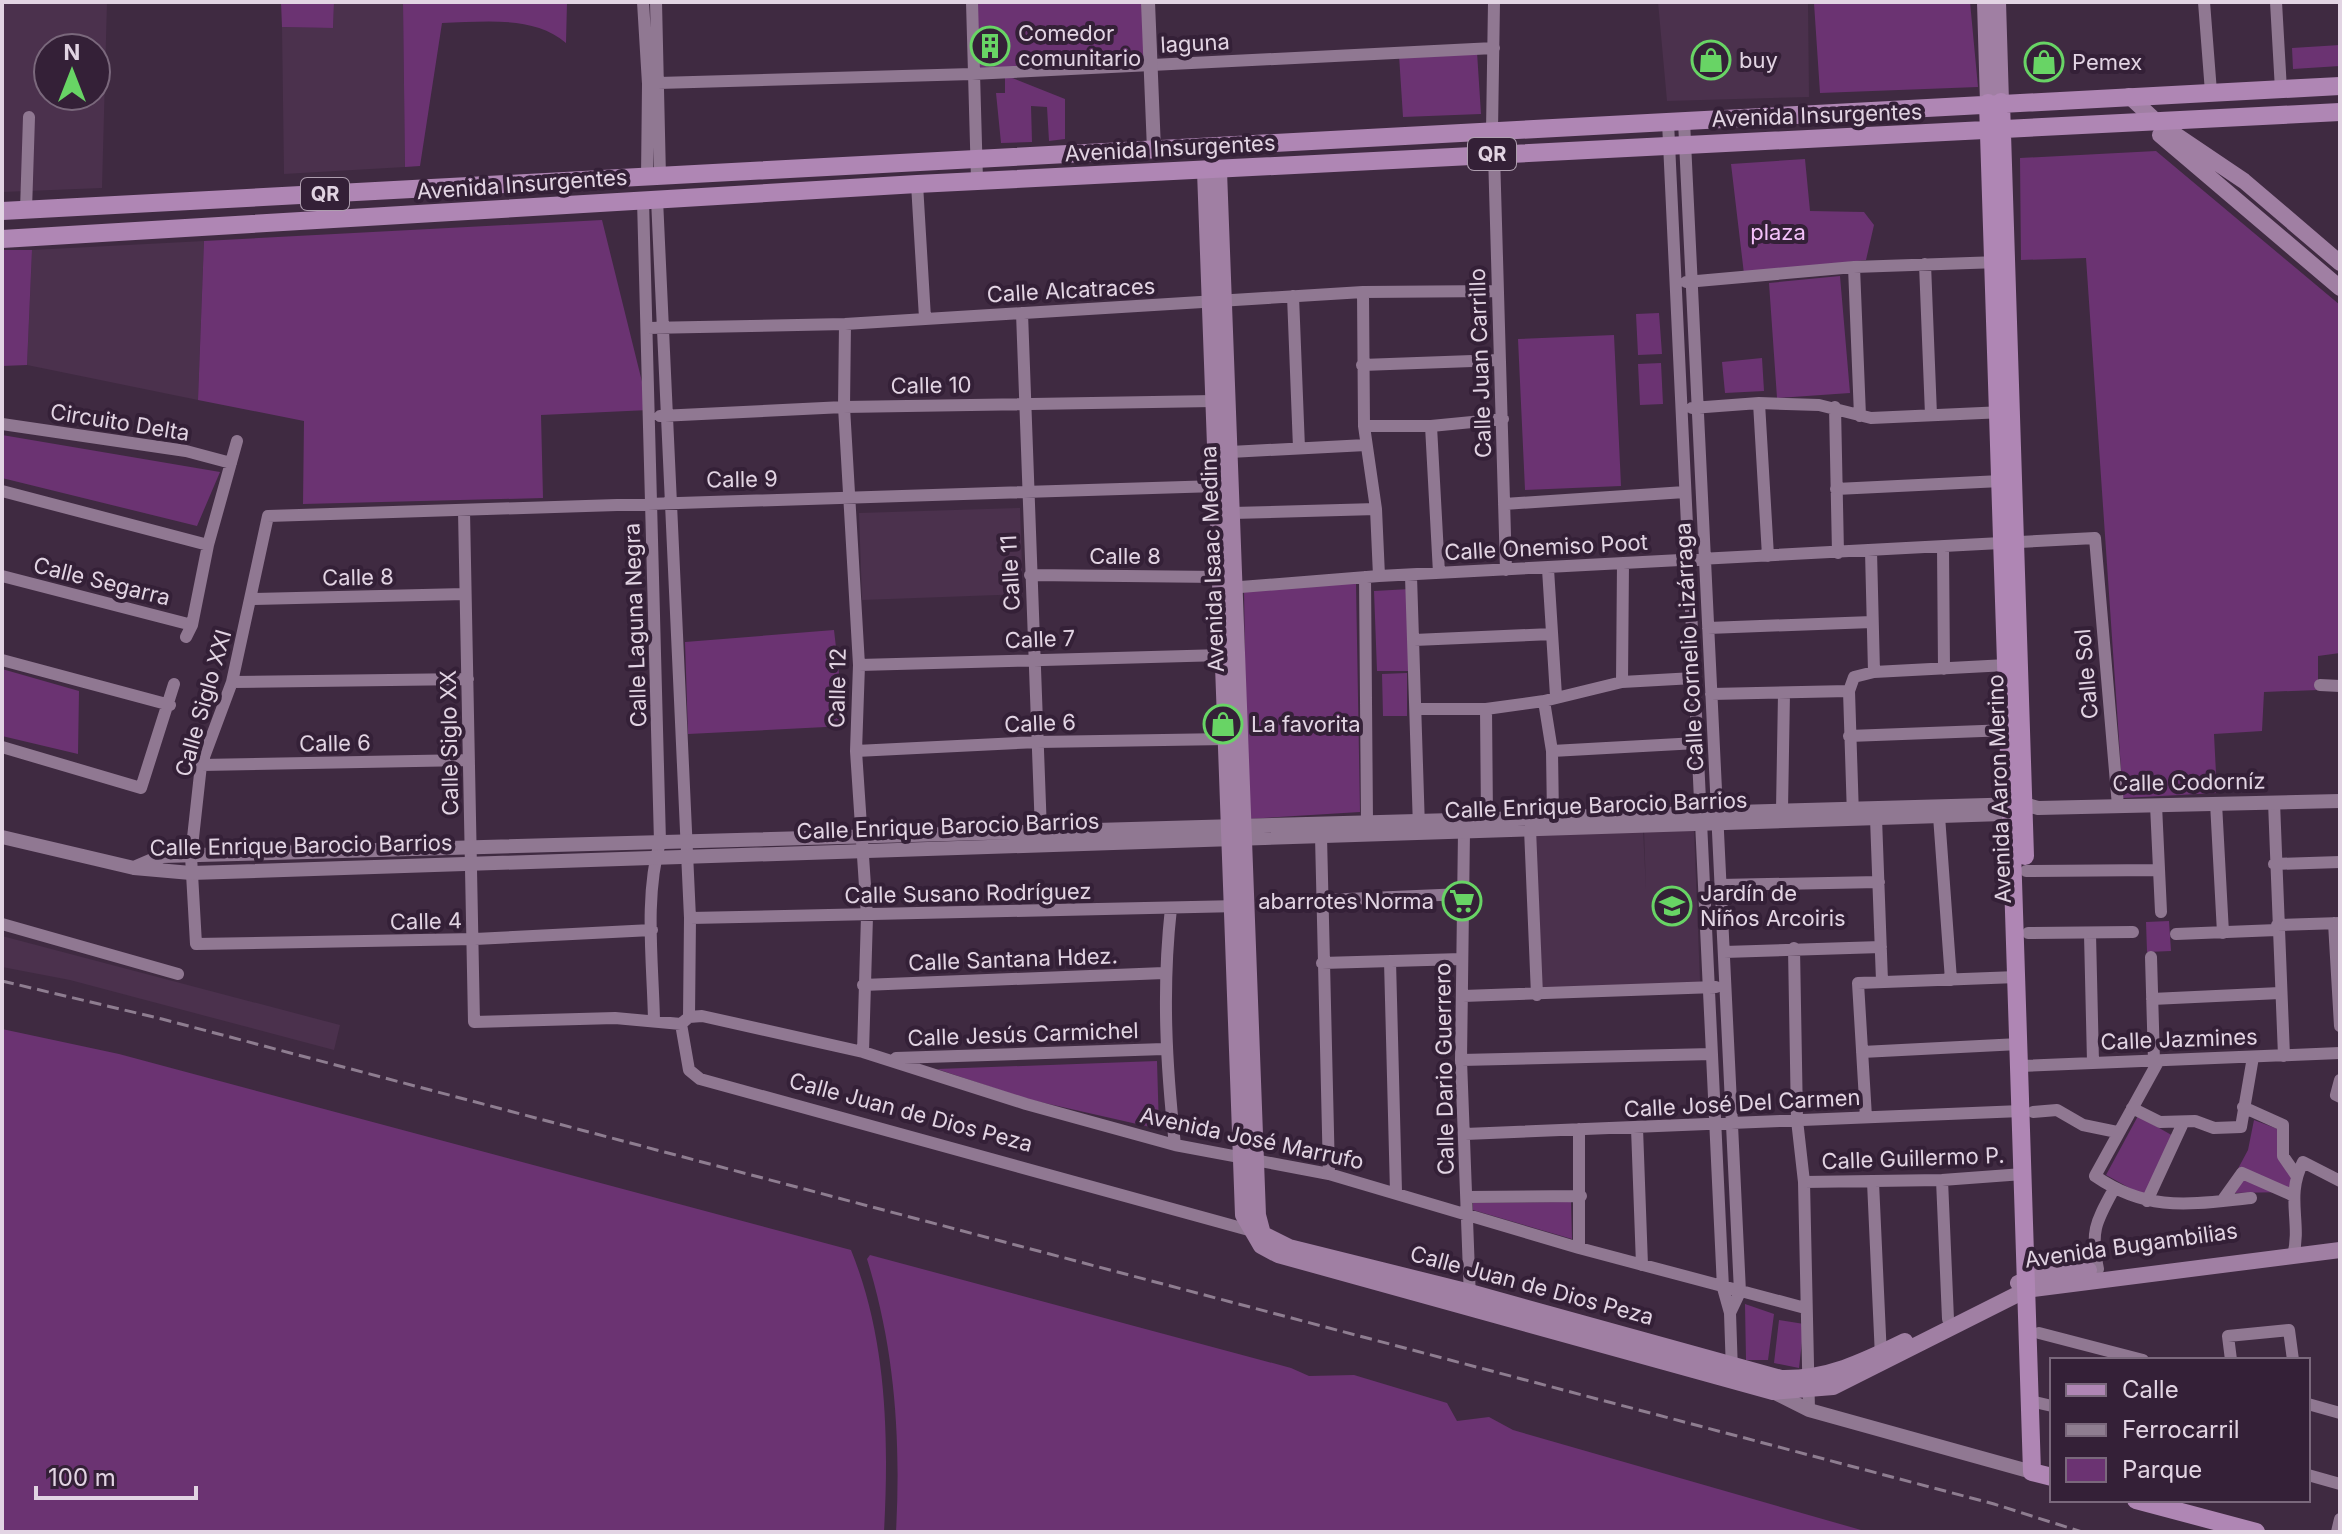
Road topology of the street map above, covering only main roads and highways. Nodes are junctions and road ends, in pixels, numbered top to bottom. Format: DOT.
graph roads {
  1 [pos="1985,2"];
  2 [pos="1998,2"];
  3 [pos="2340,86"];
  4 [pos="2122,97"];
  5 [pos="2083,99"];
  6 [pos="1995,103"];
  7 [pos="2340,112"];
  8 [pos="2152,123"];
  9 [pos="2113,125"];
  10 [pos="2085,127"];
  11 [pos="1997,132"];
  12 [pos="1332,140"];
  13 [pos="1334,164"];
  14 [pos="1212,171"];
  15 [pos="536,183"];
  16 [pos="388,191"];
  17 [pos="537,206"];
  18 [pos="2,211"];
  19 [pos="390,216"];
  20 [pos="2,239"];
  21 [pos="2340,263"];
  22 [pos="2340,288"];
  23 [pos="1217,300"];
  24 [pos="2006,412"];
  25 [pos="2010,543"];
  26 [pos="1225,584"];
  27 [pos="2022,808"];
  28 [pos="1236,832"];
  29 [pos="2025,1066"];
  30 [pos="2027,1111"];
  31 [pos="1256,1232"];
  32 [pos="2340,1239"];
  33 [pos="2295,1250"];
  34 [pos="2340,1250"];
  35 [pos="2032,1283"];
  36 [pos="1881,1358"];
  37 [pos="1732,1372"];
  38 [pos="1806,1385"];
  39 [pos="2041,1403"];
  40 [pos="2042,1475"];
  41 [pos="2144,1502"];
  42 [pos="2256,1532"];
  1 -- 6 [label="main road"];
  2 -- 6 [label="main road"];
  3 -- 4 [label="main road, Avenida Insurgentes / QR"];
  4 -- 5 [label="main road, Avenida Insurgentes / QR"];
  4 -- 8 [label="main road"];
  4 -- 9 [label="main road"];
  5 -- 6 [label="main road, Avenida Insurgentes / QR"];
  5 -- 10 [label="main road"];
  6 -- 11 [label="main road, Avenida Aaron Merino"];
  6 -- 12 [label="main road, Avenida Insurgentes / QR"];
  7 -- 8 [label="main road, Avenida Insurgentes / QR"];
  8 -- 9 [label="main road, Avenida Insurgentes / QR"];
  8 -- 21 [label="main road"];
  8 -- 22 [label="main road"];
  9 -- 10 [label="main road, Avenida Insurgentes / QR"];
  10 -- 11 [label="main road, Avenida Insurgentes / QR"];
  11 -- 13 [label="main road, Avenida Insurgentes / QR"];
  11 -- 24 [label="main road, Avenida Aaron Merino"];
  12 -- 13 [label="main road"];
  12 -- 15 [label="main road, Avenida Insurgentes / QR"];
  13 -- 14 [label="main road, Avenida Insurgentes / QR"];
  14 -- 17 [label="main road, Avenida Insurgentes / QR"];
  14 -- 23 [label="main road, Avenida Isaac Medina"];
  15 -- 16 [label="main road, Avenida Insurgentes / QR"];
  15 -- 17 [label="main road"];
  16 -- 18 [label="main road, Avenida Insurgentes / QR"];
  16 -- 19 [label="main road"];
  17 -- 19 [label="main road, Avenida Insurgentes / QR"];
  19 -- 20 [label="main road, Avenida Insurgentes / QR"];
  23 -- 26 [label="main road, Avenida Isaac Medina"];
  23 -- 26 [label="main road, Avenida Isaac Medina"];
  24 -- 25 [label="main road, Avenida Aaron Merino"];
  24 -- 25 [label="main road, Avenida Aaron Merino"];
  25 -- 27 [label="main road, Avenida Aaron Merino"];
  25 -- 27 [label="main road, Avenida Aaron Merino"];
  26 -- 28 [label="main road, Avenida Isaac Medina"];
  26 -- 28 [label="main road, Avenida Isaac Medina"];
  27 -- 29 [label="main road, Avenida Aaron Merino"];
  27 -- 29 [label="main road, Avenida Aaron Merino"];
  28 -- 31 [label="main road, Avenida Isaac Medina"];
  29 -- 30 [label="main road, Avenida Aaron Merino"];
  30 -- 35 [label="main road, Avenida Aaron Merino"];
  30 -- 35 [label="main road, Avenida Aaron Merino"];
  31 -- 37 [label="main road, Calle Juan de Dios Peza"];
  32 -- 33 [label="main road, Avenida Bugambilias"];
  33 -- 34 [label="main road, Avenida Bugambilias"];
  33 -- 35 [label="main road, Avenida Bugambilias"];
  33 -- 35 [label="main road, Avenida Bugambilias"];
  35 -- 36 [label="main road, Avenida Bugambilias"];
  35 -- 36 [label="main road, Avenida Bugambilias"];
  35 -- 39 [label="main road, Avenida Aaron Merino"];
  35 -- 39 [label="main road, Avenida Aaron Merino"];
  36 -- 38 [label="main road, Avenida Bugambilias"];
  37 -- 38 [label="main road, Calle Juan de Dios Peza"];
  37 -- 38 [label="main road, Calle Juan de Dios Peza"];
  39 -- 40 [label="main road, Avenida Aaron Merino"];
  41 -- 42 [label="main road"];
}
